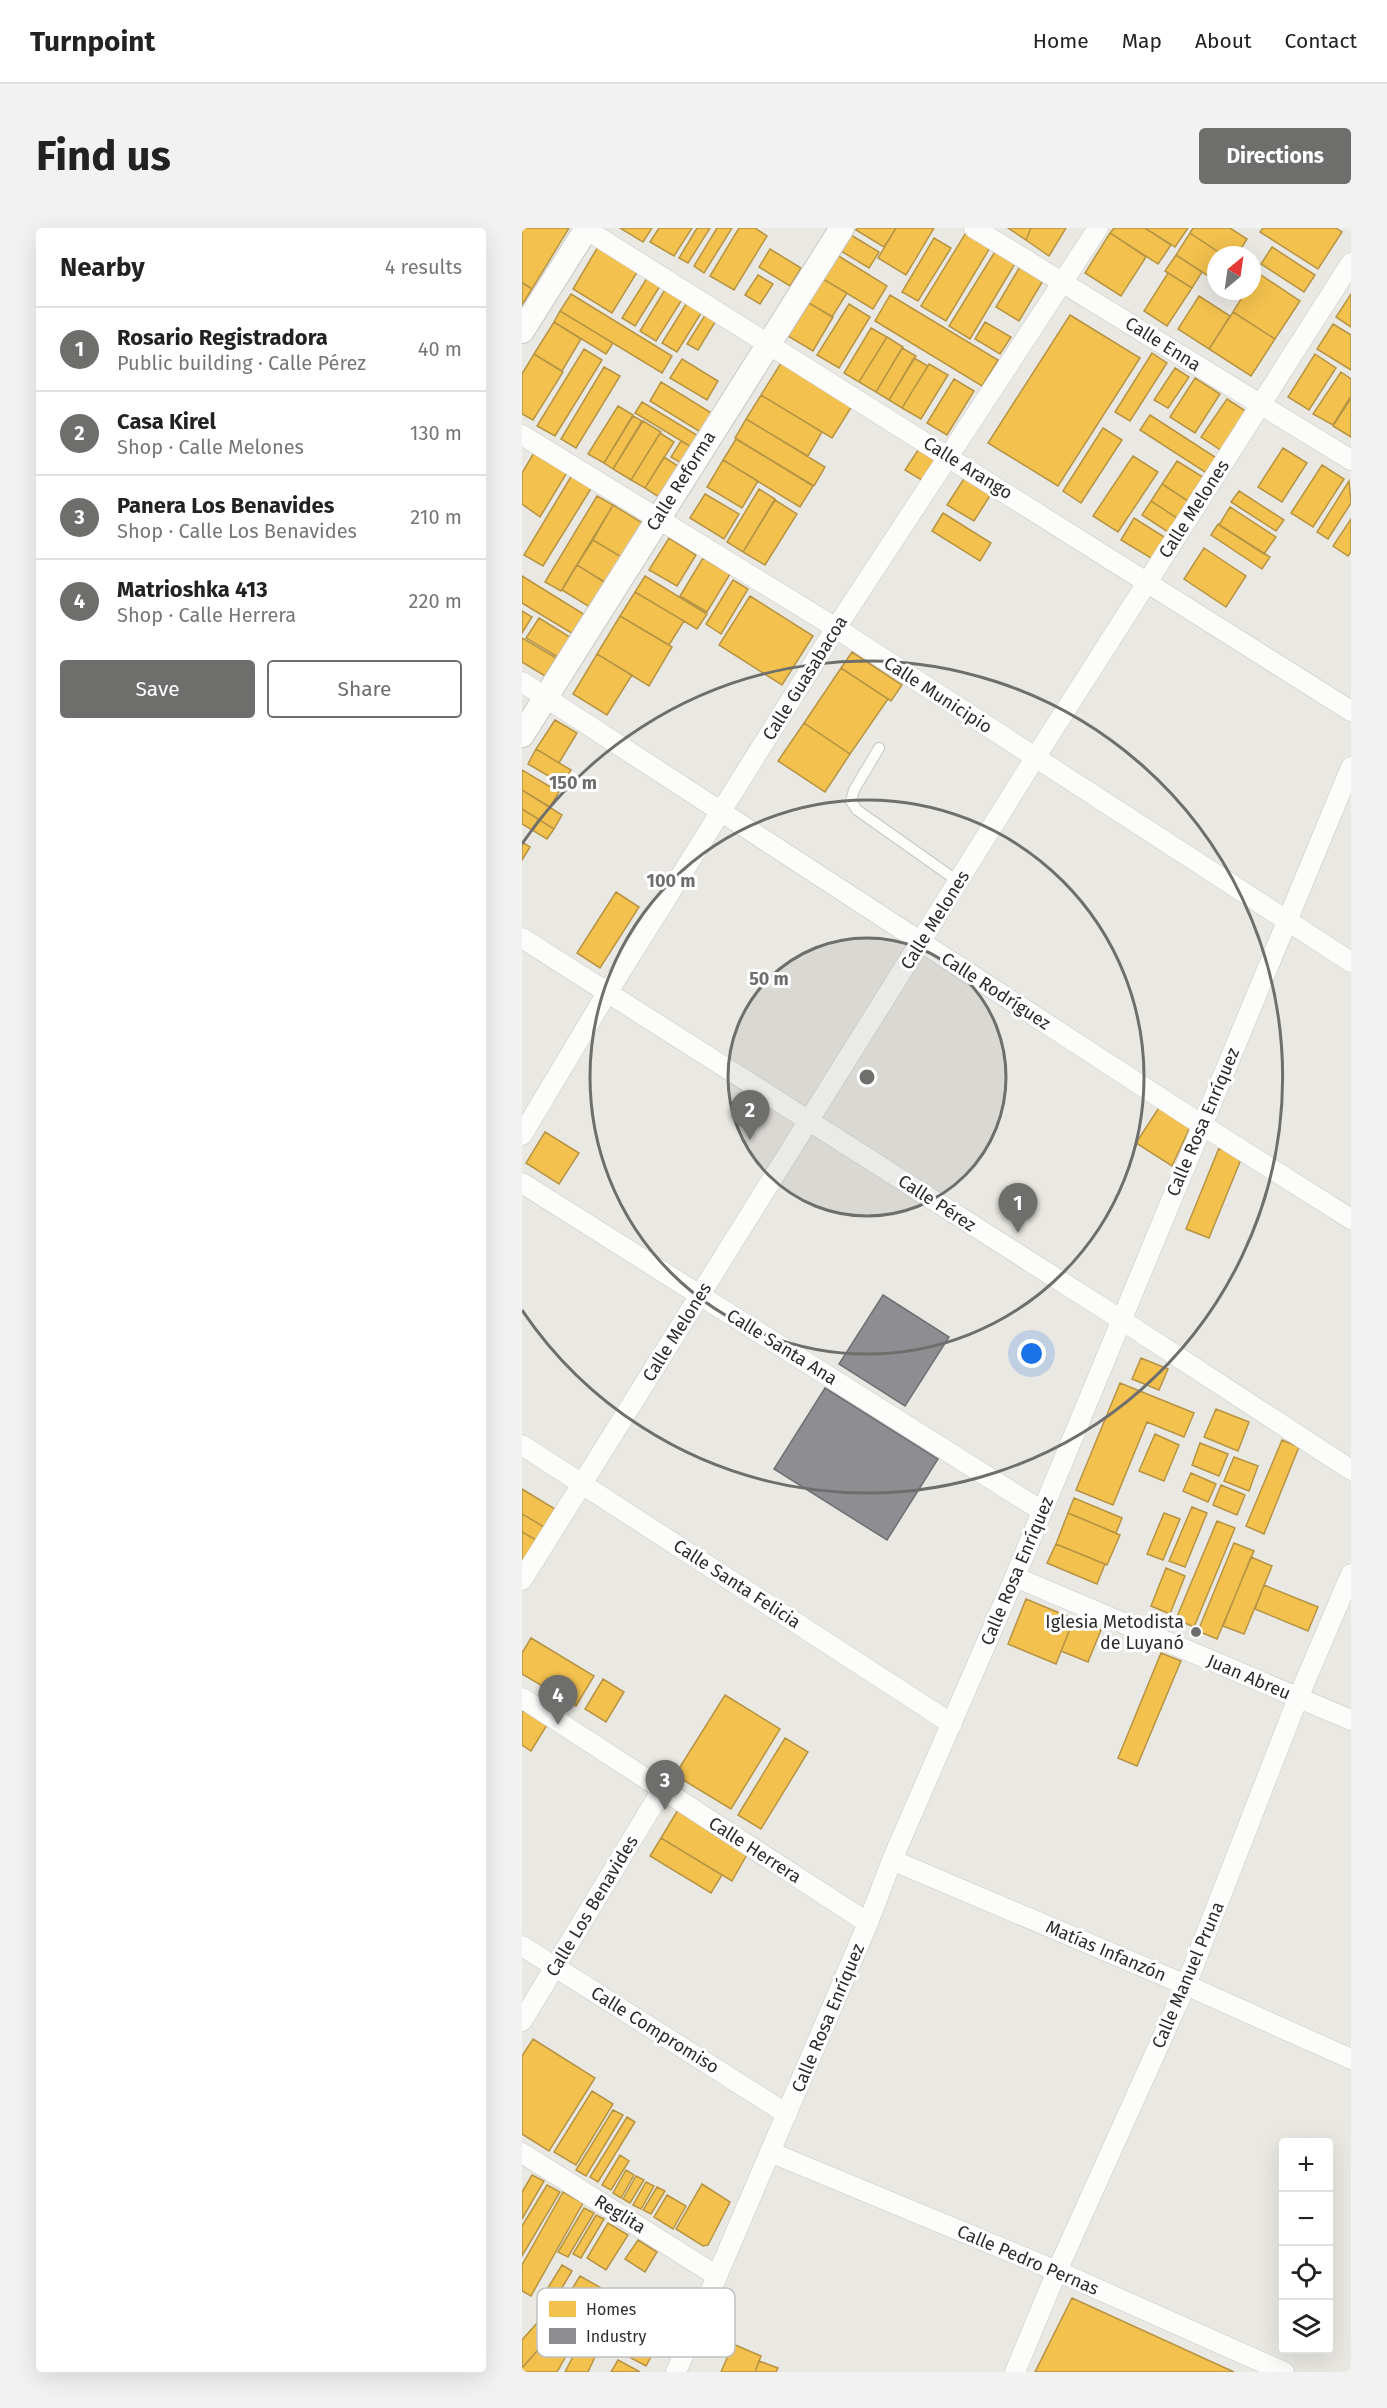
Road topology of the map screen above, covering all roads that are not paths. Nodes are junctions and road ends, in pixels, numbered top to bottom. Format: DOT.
graph roads {
  1 [pos="586,228"];
  2 [pos="842,228"];
  3 [pos="974,228"];
  4 [pos="1098,228"];
  5 [pos="1351,263"];
  6 [pos="1064,282"];
  7 [pos="522,331"];
  8 [pos="768,344"];
  9 [pos="1260,405"];
  10 [pos="522,435"];
  11 [pos="950,456"];
  12 [pos="1351,460"];
  13 [pos="657,518"];
  14 [pos="1147,582"];
  15 [pos="836,628"];
  16 [pos="522,682"];
  17 [pos="546,698"];
  18 [pos="1351,711"];
  19 [pos="522,735"];
  20 [pos="879,748"];
  21 [pos="1035,758"];
  22 [pos="1351,766"];
  23 [pos="722,810"];
  24 [pos="959,882"];
  25 [pos="1288,922"];
  26 [pos="522,938"];
  27 [pos="921,942"];
  28 [pos="1351,962"];
  29 [pos="607,993"];
  30 [pos="808,1120"];
  31 [pos="1202,1125"];
  32 [pos="522,1135"];
  33 [pos="522,1182"];
  34 [pos="1351,1220"];
  35 [pos="700,1294"];
  36 [pos="1120,1319"];
  37 [pos="522,1445"];
  38 [pos="1351,1470"];
  39 [pos="584,1484"];
  40 [pos="1042,1511"];
  41 [pos="1351,1574"];
  42 [pos="1015,1577"];
  43 [pos="522,1580"];
  44 [pos="522,1698"];
  45 [pos="1298,1698"];
  46 [pos="1351,1720"];
  47 [pos="952,1724"];
  48 [pos="662,1790"];
  49 [pos="892,1860"];
  50 [pos="868,1923"];
  51 [pos="522,1946"];
  52 [pos="555,1967"];
  53 [pos="1186,1985"];
  54 [pos="522,2021"];
  55 [pos="1351,2059"];
  56 [pos="787,2114"];
  57 [pos="770,2152"];
  58 [pos="522,2153"];
  59 [pos="1057,2271"];
  60 [pos="717,2276"];
  61 [pos="712,2288"];
  62 [pos="682,2357"];
  63 [pos="676,2372"];
  64 [pos="1015,2372"];
  65 [pos="1284,2372"];
  1 -- 7 [label="street"];
  1 -- 8 [label="street, Calle Arango"];
  2 -- 8 [label="street, Calle Reforma"];
  3 -- 6 [label="street, Calle Enna"];
  4 -- 6 [label="street, Calle Guasabacoa"];
  5 -- 9 [label="street, Calle Melones"];
  6 -- 9 [label="street, Calle Enna"];
  6 -- 11 [label="street, Calle Guasabacoa"];
  8 -- 11 [label="street, Calle Arango"];
  8 -- 13 [label="street, Calle Reforma"];
  9 -- 12 [label="street, Calle Enna"];
  9 -- 14 [label="street, Calle Melones"];
  10 -- 13 [label="street, Calle Municipio"];
  11 -- 14 [label="street, Calle Arango"];
  11 -- 15 [label="street, Calle Guasabacoa"];
  13 -- 15 [label="street, Calle Municipio"];
  13 -- 17 [label="street, Calle Reforma"];
  14 -- 18 [label="street, Calle Arango"];
  14 -- 21 [label="street, Calle Melones"];
  15 -- 21 [label="street, Calle Municipio"];
  15 -- 23 [label="street, Calle Guasabacoa"];
  16 -- 17 [label="street, Calle Rodríguez"];
  17 -- 19 [label="street, Calle Reforma"];
  17 -- 23 [label="street, Calle Rodríguez"];
  20 -- 24 [label="lane"];
  21 -- 24 [label="street, Calle Melones"];
  21 -- 25 [label="street, Calle Municipio"];
  22 -- 25 [label="street, Calle Rosa Enríquez"];
  23 -- 27 [label="street, Calle Rodríguez"];
  23 -- 29 [label="street, Calle Guasabacoa"];
  24 -- 27 [label="street, Calle Melones"];
  25 -- 28 [label="street, Calle Municipio"];
  25 -- 31 [label="street, Calle Rosa Enríquez"];
  26 -- 29 [label="street, Calle Pérez"];
  27 -- 30 [label="street, Calle Melones"];
  27 -- 31 [label="street, Calle Rodríguez"];
  29 -- 30 [label="street, Calle Pérez"];
  29 -- 32 [label="street, Calle Guasabacoa"];
  30 -- 35 [label="street, Calle Melones"];
  30 -- 36 [label="street, Calle Pérez"];
  31 -- 34 [label="street, Calle Rodríguez"];
  31 -- 36 [label="street, Calle Rosa Enríquez"];
  33 -- 35 [label="street, Calle Santa Ana"];
  35 -- 39 [label="street, Calle Melones"];
  35 -- 40 [label="street, Calle Santa Ana"];
  36 -- 38 [label="street, Calle Pérez"];
  36 -- 40 [label="street, Calle Rosa Enríquez"];
  37 -- 39 [label="street, Calle Santa Felicia"];
  39 -- 43 [label="street, Calle Melones"];
  39 -- 47 [label="street, Calle Santa Felicia"];
  40 -- 42 [label="street, Calle Rosa Enríquez"];
  41 -- 45 [label="street, Calle Manuel Pruna"];
  42 -- 45 [label="street, Juan Abreu"];
  42 -- 47 [label="street, Calle Rosa Enríquez"];
  44 -- 48 [label="street, Calle Herrera"];
  45 -- 46 [label="street, Juan Abreu"];
  45 -- 53 [label="street, Calle Manuel Pruna"];
  47 -- 49 [label="street, Calle Rosa Enríquez"];
  48 -- 50 [label="street, Calle Herrera"];
  48 -- 52 [label="street, Calle Los Benavides"];
  49 -- 50 [label="street, Calle Rosa Enríquez"];
  49 -- 53 [label="street, Matías Infanzón"];
  50 -- 56 [label="street, Calle Rosa Enríquez"];
  51 -- 52 [label="street, Calle Compromiso"];
  52 -- 54 [label="street, Calle Los Benavides"];
  52 -- 56 [label="street, Calle Compromiso"];
  53 -- 55 [label="street, Matías Infanzón"];
  53 -- 59 [label="street, Calle Manuel Pruna"];
  56 -- 57 [label="street, Calle Rosa Enríquez"];
  57 -- 59 [label="street, Calle Pedro Pernas"];
  57 -- 60 [label="street, Calle Rosa Enríquez"];
  58 -- 60 [label="street, Reglita"];
  59 -- 64 [label="street, Calle Manuel Pruna"];
  59 -- 65 [label="street, Calle Pedro Pernas"];
  60 -- 61 [label="street, Calle Rosa Enríquez"];
  62 -- 63 [label="street, Calle Rosa Enríquez"];
}
